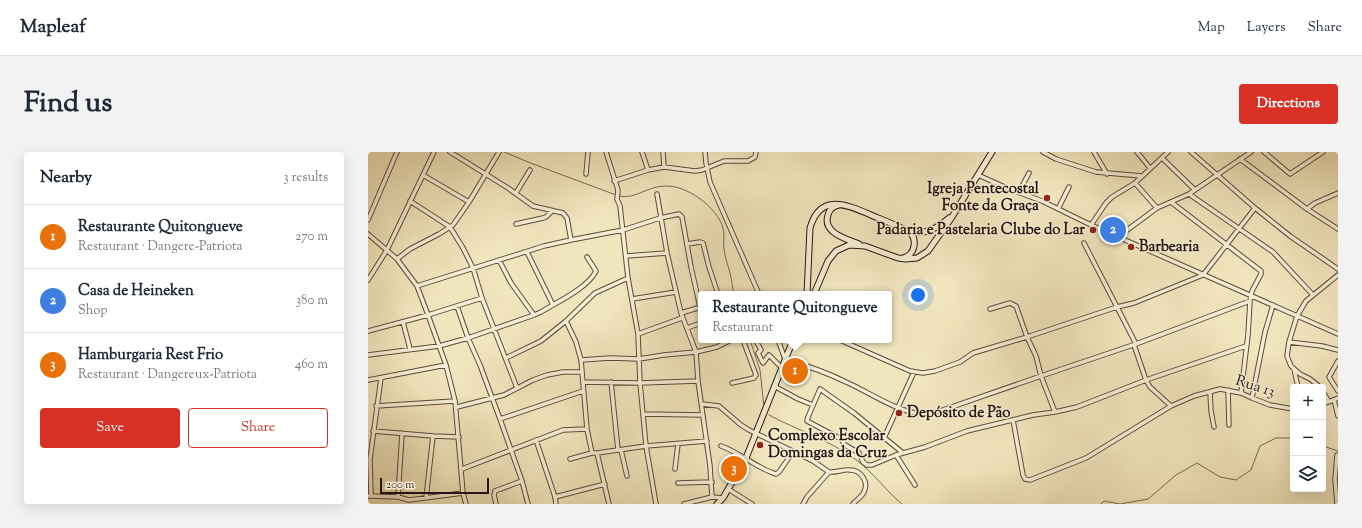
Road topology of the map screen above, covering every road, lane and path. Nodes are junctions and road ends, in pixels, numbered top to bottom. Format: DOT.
graph roads {
  1 [pos="397,152"];
  2 [pos="434,152"];
  3 [pos="450,152"];
  4 [pos="499,152"];
  5 [pos="588,152"];
  6 [pos="606,152"];
  7 [pos="642,152"];
  8 [pos="663,152"];
  9 [pos="705,152"];
  10 [pos="756,152"];
  11 [pos="992,152"];
  12 [pos="1043,152"];
  13 [pos="1094,152"];
  14 [pos="1137,152"];
  15 [pos="1168,152"];
  16 [pos="1191,152"];
  17 [pos="1251,152"];
  18 [pos="1264,152"];
  19 [pos="1323,152"];
  20 [pos="1162,158"];
  21 [pos="1240,159"];
  22 [pos="664,167"];
  23 [pos="1150,168"];
  24 [pos="707,169"];
  25 [pos="530,170"];
  26 [pos="648,170"];
  27 [pos="1029,173"];
  28 [pos="486,174"];
  29 [pos="586,174"];
  30 [pos="1108,174"];
  31 [pos="423,175"];
  32 [pos="978,175"];
  33 [pos="1217,175"];
  34 [pos="1142,176"];
  35 [pos="614,181"];
  36 [pos="1135,183"];
  37 [pos="1069,187"];
  38 [pos="1195,190"];
  39 [pos="1019,192"];
  40 [pos="516,193"];
  41 [pos="1338,193"];
  42 [pos="656,194"];
  43 [pos="1189,194"];
  44 [pos="410,201"];
  45 [pos="469,202"];
  46 [pos="1171,202"];
  47 [pos="842,204"];
  48 [pos="1157,208"];
  49 [pos="1255,208"];
  50 [pos="957,209"];
  51 [pos="1058,209"];
  52 [pos="1307,209"];
  53 [pos="552,211"];
  54 [pos="660,218"];
  55 [pos="368,220"];
  56 [pos="516,224"];
  57 [pos="1092,225"];
  58 [pos="450,227"];
  59 [pos="1238,229"];
  60 [pos="1338,229"];
  61 [pos="623,230"];
  62 [pos="908,231"];
  63 [pos="368,234"];
  64 [pos="1119,236"];
  65 [pos="571,240"];
  66 [pos="1084,243"];
  67 [pos="687,244"];
  68 [pos="1227,244"];
  69 [pos="865,246"];
  70 [pos="387,250"];
  71 [pos="527,252"];
  72 [pos="667,253"];
  73 [pos="626,256"];
  74 [pos="586,257"];
  75 [pos="898,258"];
  76 [pos="396,259"];
  77 [pos="499,260"];
  78 [pos="473,268"];
  79 [pos="1338,269"];
  80 [pos="1203,275"];
  81 [pos="1338,276"];
  82 [pos="628,278"];
  83 [pos="368,280"];
  84 [pos="417,286"];
  85 [pos="717,291"];
  86 [pos="758,291"];
  87 [pos="807,291"];
  88 [pos="815,291"];
  89 [pos="676,292"];
  90 [pos="1313,295"];
  91 [pos="1251,296"];
  92 [pos="698,297"];
  93 [pos="482,298"];
  94 [pos="632,299"];
  95 [pos="1250,301"];
  96 [pos="553,305"];
  97 [pos="1273,305"];
  98 [pos="457,306"];
  99 [pos="1117,307"];
  100 [pos="698,308"];
  101 [pos="990,309"];
  102 [pos="681,313"];
  103 [pos="428,315"];
  104 [pos="534,315"];
  105 [pos="1296,316"];
  106 [pos="682,318"];
  107 [pos="566,321"];
  108 [pos="403,322"];
  109 [pos="698,324"];
  110 [pos="687,328"];
  111 [pos="494,329"];
  112 [pos="368,331"];
  113 [pos="638,334"];
  114 [pos="1338,334"];
  115 [pos="1027,337"];
  116 [pos="468,338"];
  117 [pos="1289,342"];
  118 [pos="726,343"];
  119 [pos="745,343"];
  120 [pos="757,343"];
  121 [pos="779,343"];
  122 [pos="792,343"];
  123 [pos="847,343"];
  124 [pos="1135,345"];
  125 [pos="438,346"];
  126 [pos="1246,346"];
  127 [pos="410,349"];
  128 [pos="1338,350"];
  129 [pos="696,352"];
  130 [pos="368,355"];
  131 [pos="506,358"];
  132 [pos="639,359"];
  133 [pos="785,359"];
  134 [pos="581,360"];
  135 [pos="1338,361"];
  136 [pos="446,365"];
  137 [pos="781,367"];
  138 [pos="1294,369"];
  139 [pos="582,372"];
  140 [pos="914,372"];
  141 [pos="1041,376"];
  142 [pos="380,378"];
  143 [pos="368,380"];
  144 [pos="1146,380"];
  145 [pos="698,381"];
  146 [pos="583,382"];
  147 [pos="611,382"];
  148 [pos="640,383"];
  149 [pos="732,383"];
  150 [pos="1297,384"];
  151 [pos="1316,384"];
  152 [pos="774,386"];
  153 [pos="517,388"];
  154 [pos="1228,390"];
  155 [pos="583,391"];
  156 [pos="1338,391"];
  157 [pos="1210,392"];
  158 [pos="1241,393"];
  159 [pos="1326,397"];
  160 [pos="491,398"];
  161 [pos="1252,398"];
  162 [pos="1336,399"];
  163 [pos="455,401"];
  164 [pos="1329,402"];
  165 [pos="1326,403"];
  166 [pos="702,404"];
  167 [pos="813,405"];
  168 [pos="376,406"];
  169 [pos="1171,406"];
  170 [pos="898,407"];
  171 [pos="456,408"];
  172 [pos="1290,408"];
  173 [pos="1055,412"];
  174 [pos="642,414"];
  175 [pos="703,415"];
  176 [pos="1338,416"];
  177 [pos="500,419"];
  178 [pos="1013,420"];
  179 [pos="1229,425"];
  180 [pos="1214,427"];
  181 [pos="587,429"];
  182 [pos="373,430"];
  183 [pos="402,433"];
  184 [pos="756,433"];
  185 [pos="434,436"];
  186 [pos="459,437"];
  187 [pos="884,438"];
  188 [pos="536,440"];
  189 [pos="707,441"];
  190 [pos="678,444"];
  191 [pos="646,446"];
  192 [pos="721,446"];
  193 [pos="511,450"];
  194 [pos="620,450"];
  195 [pos="793,452"];
  196 [pos="592,453"];
  197 [pos="597,453"];
  198 [pos="902,453"];
  199 [pos="896,455"];
  200 [pos="1337,455"];
  201 [pos="746,458"];
  202 [pos="570,459"];
  203 [pos="462,468"];
  204 [pos="675,469"];
  205 [pos="829,472"];
  206 [pos="627,476"];
  207 [pos="522,482"];
  208 [pos="712,482"];
  209 [pos="678,483"];
  210 [pos="605,484"];
  211 [pos="915,485"];
  212 [pos="728,489"];
  213 [pos="463,493"];
  214 [pos="369,496"];
  215 [pos="398,496"];
  216 [pos="555,497"];
  217 [pos="712,497"];
  218 [pos="426,498"];
  219 [pos="723,498"];
  220 [pos="409,502"];
  221 [pos="466,504"];
  222 [pos="496,504"];
  223 [pos="528,504"];
  224 [pos="556,504"];
  225 [pos="609,504"];
  226 [pos="656,504"];
  227 [pos="684,504"];
  228 [pos="717,504"];
  229 [pos="752,504"];
  230 [pos="802,504"];
  231 [pos="853,504"];
  232 [pos="1337,504"];
  1 -- 55 [label="street"];
  2 -- 31 [label="street"];
  3 -- 28 [label="street"];
  4 -- 28 [label="street"];
  5 -- 29 [label="street"];
  6 -- 35 [label="street"];
  7 -- 26 [label="street"];
  8 -- 22 [label="street"];
  9 -- 24 [label="street"];
  10 -- 24 [label="street"];
  11 -- 32 [label="street"];
  12 -- 30 [label="street"];
  13 -- 30 [label="street"];
  14 -- 23 [label="street"];
  15 -- 20 [label="street"];
  16 -- 33 [label="street"];
  17 -- 21 [label="street"];
  18 -- 19 [label="street"];
  20 -- 23 [label="street"];
  20 -- 38 [label="street"];
  21 -- 33 [label="street"];
  21 -- 52 [label="street"];
  22 -- 24 [label="street"];
  22 -- 26 [label="street"];
  23 -- 34 [label="street"];
  24 -- 86 [label="street"];
  25 -- 40 [label="street"];
  26 -- 35 [label="street"];
  27 -- 39 [label="street"];
  28 -- 40 [label="street"];
  28 -- 45 [label="street"];
  30 -- 34 [label="street"];
  31 -- 44 [label="street"];
  31 -- 45 [label="street"];
  32 -- 39 [label="street"];
  32 -- 50 [label="street"];
  33 -- 38 [label="street"];
  33 -- 49 [label="street"];
  34 -- 36 [label="street"];
  35 -- 61 [label="street"];
  36 -- 48 [label="street"];
  36 -- 57 [label="street"];
  37 -- 51 [label="street"];
  38 -- 43 [label="street"];
  39 -- 51 [label="street"];
  40 -- 53 [label="street"];
  41 -- 52 [label="street"];
  42 -- 54 [label="street"];
  43 -- 46 [label="street"];
  43 -- 59 [label="street"];
  44 -- 58 [label="street"];
  44 -- 70 [label="street"];
  45 -- 58 [label="street"];
  46 -- 48 [label="street"];
  46 -- 68 [label="street"];
  47 -- 62 [label="street"];
  47 -- 69 [label="street"];
  47 -- 87 [label="street"];
  48 -- 64 [label="street"];
  49 -- 59 [label="street"];
  49 -- 79 [label="street"];
  50 -- 62 [label="street"];
  50 -- 75 [label="street"];
  51 -- 57 [label="street"];
  52 -- 60 [label="street"];
  53 -- 56 [label="street"];
  53 -- 65 [label="street"];
  54 -- 61 [label="street"];
  54 -- 67 [label="street"];
  54 -- 72 [label="street"];
  57 -- 64 [label="street"];
  58 -- 76 [label="street"];
  58 -- 78 [label="street"];
  59 -- 68 [label="street"];
  59 -- 90 [label="street"];
  61 -- 65 [label="street"];
  61 -- 73 [label="street"];
  62 -- 75 [label="street"];
  63 -- 70 [label="street"];
  64 -- 80 [label="street"];
  65 -- 71 [label="street"];
  66 -- 99 [label="street"];
  67 -- 85 [label="street"];
  67 -- 92 [label="street"];
  68 -- 80 [label="street"];
  68 -- 91 [label="street"];
  69 -- 75 [label="street"];
  69 -- 88 [label="street"];
  70 -- 76 [label="street"];
  70 -- 83 [label="street"];
  71 -- 77 [label="street"];
  71 -- 96 [label="street"];
  72 -- 73 [label="street"];
  72 -- 89 [label="street"];
  73 -- 82 [label="street"];
  74 -- 96 [label="street"];
  76 -- 84 [label="street"];
  77 -- 78 [label="street"];
  77 -- 104 [label="street"];
  78 -- 84 [label="street"];
  78 -- 93 [label="street"];
  80 -- 91 [label="street"];
  80 -- 99 [label="street"];
  81 -- 90 [label="street"];
  82 -- 94 [label="street"];
  82 -- 107 [label="street"];
  84 -- 103 [label="street"];
  89 -- 94 [label="street"];
  89 -- 102 [label="street"];
  90 -- 105 [label="street"];
  91 -- 95 [label="street"];
  91 -- 97 [label="street"];
  93 -- 98 [label="street"];
  93 -- 111 [label="street"];
  94 -- 113 [label="street"];
  95 -- 124 [label="street"];
  95 -- 126 [label="street"];
  96 -- 104 [label="street"];
  97 -- 105 [label="street"];
  97 -- 161 [label="street"];
  98 -- 103 [label="street"];
  98 -- 116 [label="street"];
  99 -- 115 [label="street"];
  99 -- 124 [label="street"];
  100 -- 102 [label="street"];
  101 -- 115 [label="street"];
  102 -- 106 [label="street"];
  103 -- 108 [label="street"];
  103 -- 125 [label="street"];
  104 -- 111 [label="street"];
  105 -- 114 [label="street"];
  105 -- 117 [label="street"];
  106 -- 110 [label="street"];
  106 -- 113 [label="street"];
  107 -- 131 [label="street"];
  107 -- 134 [label="street"];
  108 -- 112 [label="street"];
  108 -- 127 [label="street"];
  109 -- 110 [label="street"];
  110 -- 129 [label="street"];
  111 -- 116 [label="street"];
  111 -- 131 [label="street"];
  113 -- 132 [label="street"];
  115 -- 140 [label="street"];
  115 -- 141 [label="street"];
  116 -- 125 [label="street"];
  116 -- 160 [label="street"];
  117 -- 128 [label="street"];
  117 -- 138 [label="street"];
  118 -- 129 [label="street"];
  119 -- 149 [label="street"];
  120 -- 137 [label="street"];
  121 -- 133 [label="street"];
  122 -- 133 [label="street"];
  123 -- 140 [label="street"];
  124 -- 141 [label="street"];
  124 -- 144 [label="street"];
  125 -- 127 [label="street"];
  125 -- 136 [label="street"];
  126 -- 144 [label="street"];
  126 -- 158 [label="street"];
  127 -- 130 [label="street"];
  129 -- 132 [label="street"];
  129 -- 145 [label="street"];
  131 -- 153 [label="street"];
  132 -- 134 [label="street"];
  132 -- 148 [label="street"];
  133 -- 137 [label="street"];
  133 -- 170 [label="street"];
  134 -- 139 [label="street"];
  135 -- 156 [label="street"];
  136 -- 142 [label="street"];
  136 -- 163 [label="street"];
  137 -- 152 [label="street"];
  138 -- 150 [label="street"];
  138 -- 151 [label="street"];
  139 -- 146 [label="street"];
  139 -- 153 [label="street"];
  140 -- 170 [label="street"];
  141 -- 170 [label="street"];
  141 -- 173 [label="street"];
  142 -- 143 [label="street"];
  142 -- 168 [label="street"];
  144 -- 169 [label="street"];
  144 -- 173 [label="street"];
  145 -- 148 [label="street"];
  145 -- 166 [label="street"];
  146 -- 147 [label="street"];
  146 -- 155 [label="street"];
  147 -- 148 [label="street"];
  147 -- 194 [label="street"];
  148 -- 174 [label="street"];
  152 -- 167 [label="street"];
  152 -- 184 [label="street"];
  153 -- 160 [label="street"];
  154 -- 157 [label="street, Rua 13"];
  154 -- 158 [label="street, Rua 13"];
  154 -- 179 [label="street"];
  155 -- 177 [label="street"];
  155 -- 181 [label="street"];
  157 -- 169 [label="street, Rua 13"];
  157 -- 180 [label="street"];
  158 -- 161 [label="street, Rua 13"];
  159 -- 164 [label="street"];
  160 -- 171 [label="street"];
  160 -- 177 [label="street"];
  161 -- 172 [label="street, Rua 13"];
  162 -- 164 [label="street"];
  162 -- 176 [label="street"];
  163 -- 168 [label="street"];
  163 -- 171 [label="street"];
  164 -- 165 [label="street"];
  166 -- 175 [label="street"];
  166 -- 184 [label="street"];
  167 -- 187 [label="street"];
  167 -- 199 [label="street"];
  168 -- 182 [label="street"];
  169 -- 178 [label="street, Rua 13"];
  170 -- 187 [label="street"];
  171 -- 186 [label="street"];
  173 -- 178 [label="street"];
  174 -- 175 [label="street"];
  174 -- 191 [label="street"];
  175 -- 189 [label="street"];
  177 -- 193 [label="street"];
  178 -- 198 [label="street"];
  181 -- 188 [label="street"];
  181 -- 196 [label="street"];
  182 -- 183 [label="street"];
  182 -- 214 [label="street"];
  183 -- 185 [label="street"];
  183 -- 215 [label="street"];
  184 -- 195 [label="street"];
  184 -- 201 [label="street"];
  185 -- 186 [label="street"];
  185 -- 218 [label="street"];
  186 -- 203 [label="street"];
  187 -- 198 [label="street"];
  188 -- 193 [label="street"];
  188 -- 216 [label="street"];
  189 -- 190 [label="street"];
  189 -- 208 [label="street"];
  190 -- 191 [label="street"];
  190 -- 204 [label="street"];
  191 -- 194 [label="street"];
  191 -- 226 [label="street"];
  192 -- 201 [label="street"];
  193 -- 203 [label="street"];
  193 -- 207 [label="street"];
  194 -- 197 [label="street"];
  194 -- 206 [label="street"];
  195 -- 201 [label="street"];
  195 -- 205 [label="street"];
  196 -- 197 [label="street"];
  196 -- 202 [label="street"];
  197 -- 210 [label="street"];
  198 -- 199 [label="street"];
  199 -- 211 [label="street"];
  200 -- 232 [label="street"];
  201 -- 212 [label="street"];
  203 -- 213 [label="street"];
  205 -- 230 [label="street"];
  205 -- 231 [label="street"];
  207 -- 222 [label="street"];
  207 -- 223 [label="street"];
  208 -- 209 [label="street"];
  208 -- 217 [label="street"];
  210 -- 216 [label="street"];
  210 -- 225 [label="street"];
  212 -- 219 [label="street"];
  212 -- 229 [label="street"];
  213 -- 218 [label="street"];
  213 -- 221 [label="street"];
  214 -- 215 [label="street"];
  215 -- 220 [label="street"];
  216 -- 224 [label="street"];
  217 -- 219 [label="street"];
  217 -- 227 [label="street"];
  218 -- 220 [label="street"];
  219 -- 228 [label="street"];
}
